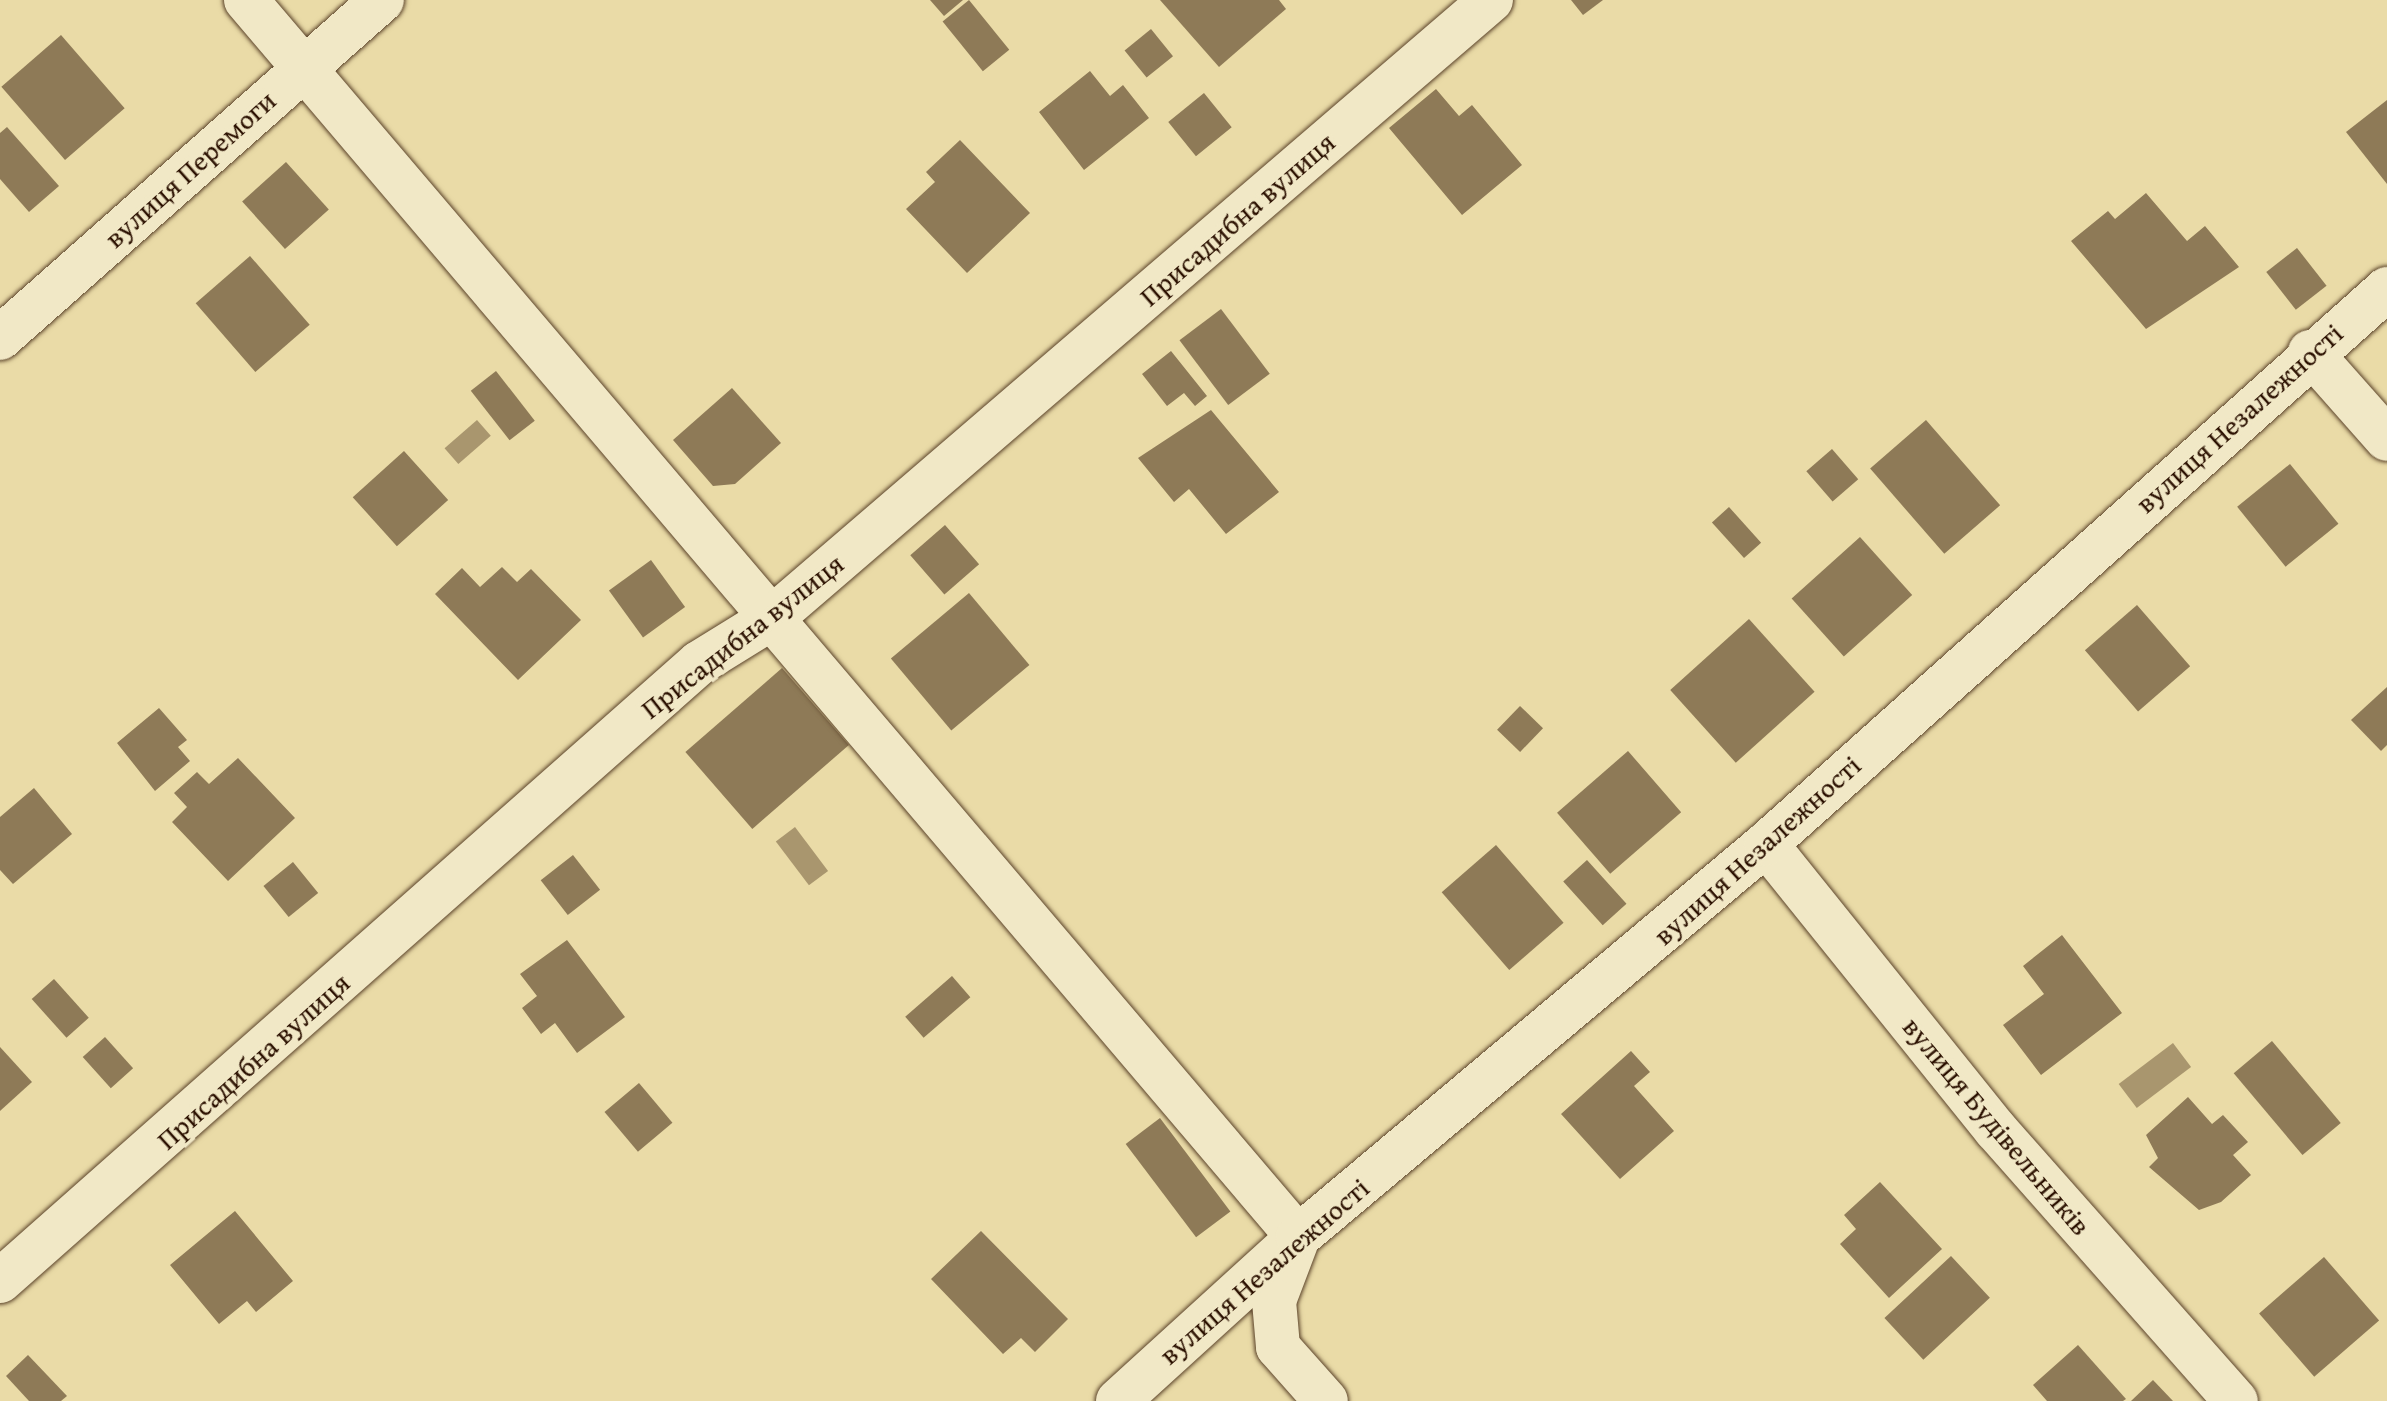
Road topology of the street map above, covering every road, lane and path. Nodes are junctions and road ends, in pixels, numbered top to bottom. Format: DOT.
graph roads {
  1 [pos="246,0"];
  2 [pos="382,0"];
  3 [pos="1491,0"];
  4 [pos="305,66"];
  5 [pos="2387,289"];
  6 [pos="0,338"];
  7 [pos="2310,352"];
  8 [pos="2387,439"];
  9 [pos="772,618"];
  10 [pos="1766,844"];
  11 [pos="1298,1237"];
  12 [pos="0,1281"];
  13 [pos="1118,1401"];
  14 [pos="1326,1401"];
  15 [pos="2236,1401"];
  1 -- 4 [label="street"];
  2 -- 4 [label="street, вулиця Перемоги"];
  3 -- 9 [label="street, Присадибна вулиця"];
  4 -- 6 [label="street, вулиця Перемоги"];
  4 -- 9 [label="street"];
  5 -- 7 [label="street, вулиця Незалежності"];
  7 -- 8 [label="street"];
  7 -- 10 [label="street, вулиця Незалежності"];
  9 -- 11 [label="street"];
  9 -- 12 [label="street, Присадибна вулиця"];
  10 -- 11 [label="street, вулиця Незалежності"];
  10 -- 15 [label="street, вулиця Будівельників"];
  11 -- 13 [label="street, вулиця Незалежності"];
  11 -- 14 [label="street"];
}
